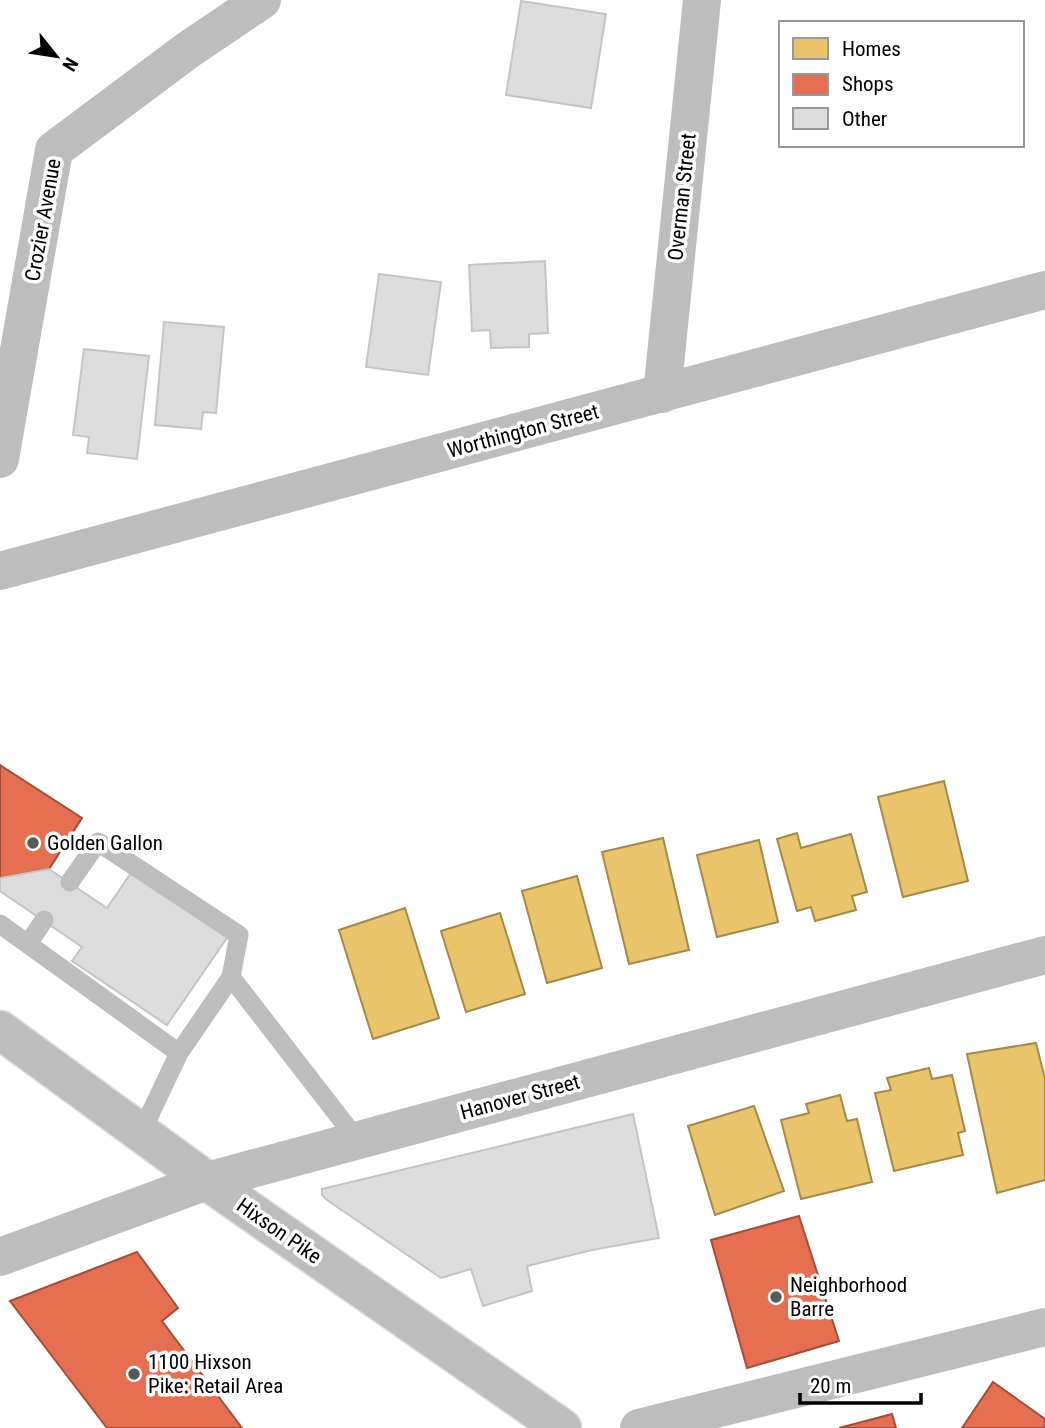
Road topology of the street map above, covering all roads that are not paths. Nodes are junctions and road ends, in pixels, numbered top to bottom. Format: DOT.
graph roads {
  1 [pos="262,0"];
  2 [pos="702,0"];
  3 [pos="1045,290"];
  4 [pos="662,394"];
  5 [pos="0,459"];
  6 [pos="0,571"];
  7 [pos="70,882"];
  8 [pos="44,920"];
  9 [pos="0,924"];
  10 [pos="28,944"];
  11 [pos="1045,955"];
  12 [pos="231,977"];
  13 [pos="0,1030"];
  14 [pos="179,1053"];
  15 [pos="141,1133"];
  16 [pos="358,1141"];
  17 [pos="207,1181"];
  18 [pos="0,1257"];
  19 [pos="1045,1327"];
  20 [pos="562,1428"];
  21 [pos="639,1428"];
  1 -- 5 [label="street, Crozier Avenue"];
  2 -- 4 [label="street, Overman Street"];
  3 -- 4 [label="street, Worthington Street"];
  4 -- 6 [label="street, Worthington Street"];
  7 -- 12 [label="lane"];
  8 -- 10 [label="lane"];
  9 -- 10 [label="lane"];
  10 -- 14 [label="lane"];
  11 -- 16 [label="street, Hanover Street"];
  12 -- 14 [label="lane"];
  12 -- 16 [label="lane"];
  13 -- 15 [label="street, Hixson Pike"];
  14 -- 15 [label="lane"];
  15 -- 17 [label="street, Hixson Pike"];
  16 -- 17 [label="street, Hanover Street"];
  17 -- 18 [label="street, Hanover Street"];
  17 -- 20 [label="street, Hixson Pike"];
  19 -- 21 [label="street"];
}
